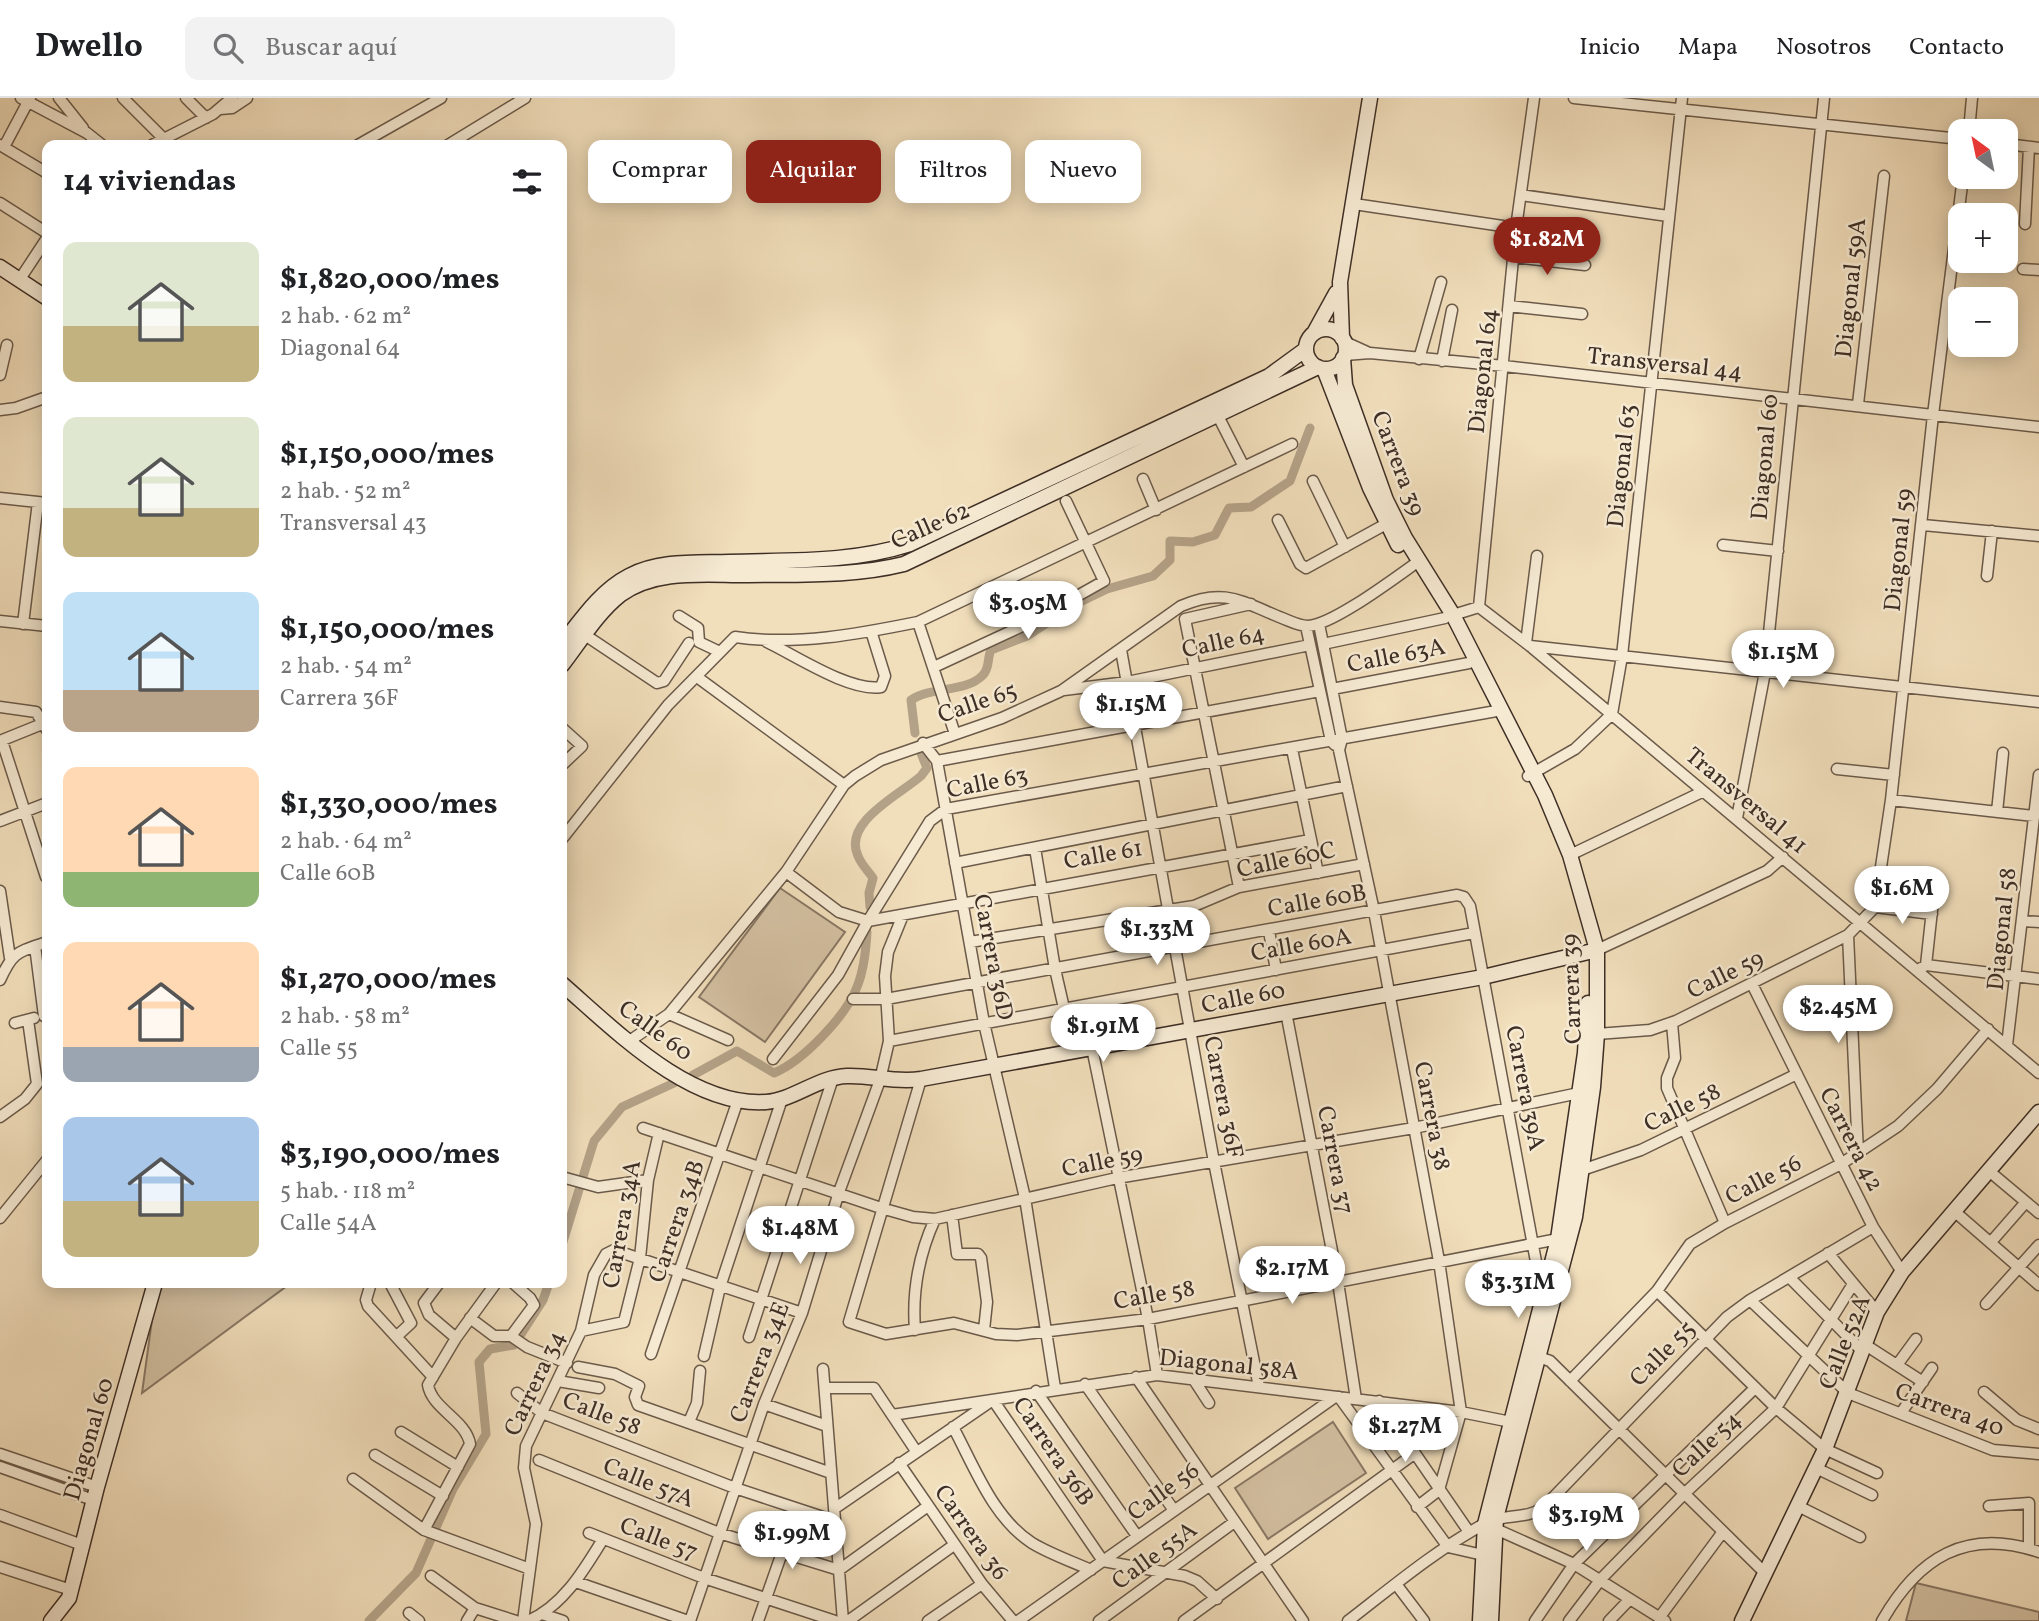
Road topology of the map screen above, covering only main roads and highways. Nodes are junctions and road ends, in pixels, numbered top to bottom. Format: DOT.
graph roads {
  1 [pos="1370,98"];
  2 [pos="7,274"];
  3 [pos="1340,282"];
  4 [pos="42,295"];
  5 [pos="1314,333"];
  6 [pos="1344,348"];
  7 [pos="1306,349"];
  8 [pos="1321,368"];
  9 [pos="1415,564"];
  10 [pos="1449,617"];
  11 [pos="567,639"];
  12 [pos="567,658"];
  13 [pos="1498,711"];
  14 [pos="1531,775"];
  15 [pos="1592,952"];
  16 [pos="567,988"];
  17 [pos="2039,1112"];
  18 [pos="154,1288"];
  19 [pos="1533,1355"];
  20 [pos="1492,1523"];
  21 [pos="66,1614"];
  22 [pos="51,1621"];
  23 [pos="1480,1621"];
  24 [pos="1491,1621"];
  25 [pos="1742,1621"];
  1 -- 3 [label="main road"];
  2 -- 4 [label="main road"];
  3 -- 5 [label="main road"];
  3 -- 6 [label="main road, Carrera 39"];
  5 -- 6 [label="main road"];
  5 -- 7 [label="main road"];
  6 -- 8 [label="main road"];
  6 -- 9 [label="main road, Carrera 39"];
  7 -- 8 [label="main road"];
  7 -- 11 [label="main road, Calle 62"];
  8 -- 9 [label="main road, Carrera 39"];
  8 -- 12 [label="main road, Calle 62"];
  9 -- 10 [label="main road, Carrera 39"];
  10 -- 13 [label="main road, Carrera 39"];
  10 -- 13 [label="main road, Carrera 39"];
  13 -- 14 [label="main road, Carrera 39"];
  14 -- 15 [label="main road, Carrera 39"];
  14 -- 15 [label="main road, Carrera 39"];
  15 -- 16 [label="main road, Calle 60"];
  15 -- 19 [label="main road, Carrera 39"];
  15 -- 19 [label="main road, Carrera 39"];
  17 -- 25 [label="main road, Calle 52A"];
  18 -- 21 [label="main road, Diagonal 60"];
  19 -- 20 [label="main road, Carrera 39"];
  20 -- 23 [label="main road, Carrera 39"];
  20 -- 24 [label="main road, Carrera 39"];
  21 -- 22 [label="main road"];
}
